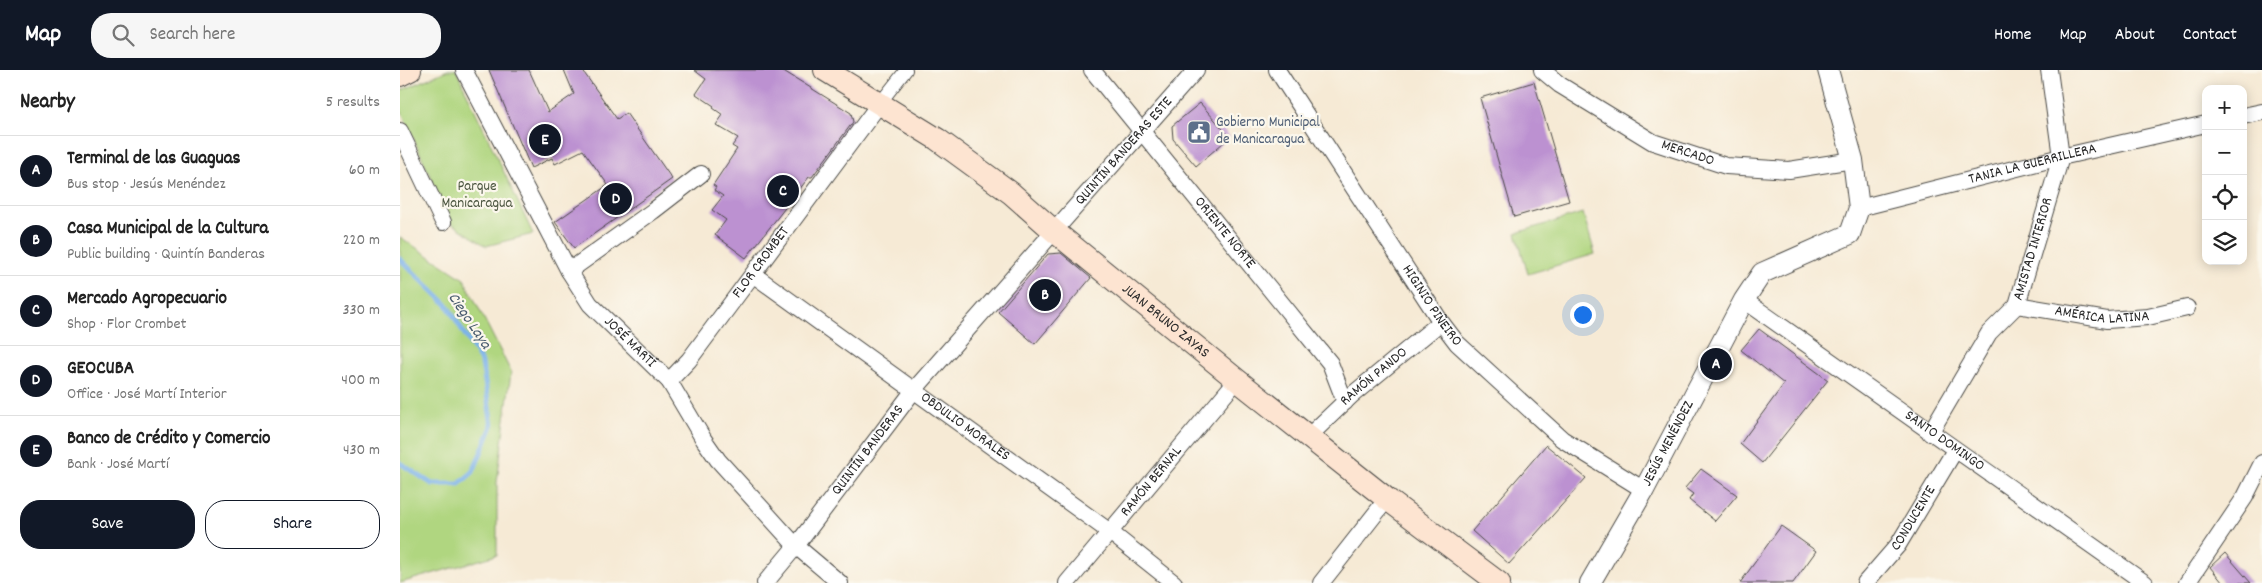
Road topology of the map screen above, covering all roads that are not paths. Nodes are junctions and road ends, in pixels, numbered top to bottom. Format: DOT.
graph roads {
  1 [pos="410,70"];
  2 [pos="464,70"];
  3 [pos="825,70"];
  4 [pos="906,70"];
  5 [pos="1092,70"];
  6 [pos="1196,70"];
  7 [pos="1277,70"];
  8 [pos="1542,70"];
  9 [pos="1828,70"];
  10 [pos="2050,70"];
  11 [pos="400,74"];
  12 [pos="880,103"];
  13 [pos="2262,112"];
  14 [pos="2247,115"];
  15 [pos="2202,125"];
  16 [pos="400,131"];
  17 [pos="1142,133"];
  18 [pos="2061,157"];
  19 [pos="1853,160"];
  20 [pos="701,174"];
  21 [pos="1859,208"];
  22 [pos="443,222"];
  23 [pos="1054,231"];
  24 [pos="569,271"];
  25 [pos="754,275"];
  26 [pos="1744,300"];
  27 [pos="2018,305"];
  28 [pos="2187,308"];
  29 [pos="1441,322"];
  30 [pos="1237,380"];
  31 [pos="669,382"];
  32 [pos="914,390"];
  33 [pos="1345,402"];
  34 [pos="1930,433"];
  35 [pos="1308,436"];
  36 [pos="1955,450"];
  37 [pos="2262,463"];
  38 [pos="1644,490"];
  39 [pos="1387,499"];
  40 [pos="1110,532"];
  41 [pos="796,546"];
  42 [pos="765,583"];
  43 [pos="840,583"];
  44 [pos="1067,583"];
  45 [pos="1174,583"];
  46 [pos="1321,583"];
  47 [pos="1499,583"];
  48 [pos="1590,583"];
  49 [pos="1865,583"];
  50 [pos="2145,583"];
  51 [pos="2187,583"];
  1 -- 11 [label="main road"];
  2 -- 24 [label="street, JOSÉ MARTÍ"];
  3 -- 12 [label="main road, JUAN BRUNO ZAYAS"];
  4 -- 12 [label="street, FLOR CROMBET"];
  5 -- 17 [label="street, ORIENTE NORTE"];
  6 -- 17 [label="street, QUINTÍN BANDERAS ESTE"];
  7 -- 29 [label="street, HIGINIO PIÑEIRO"];
  8 -- 19 [label="street, MERCADO"];
  9 -- 19 [label="street, JESÚS MENÉNDEZ"];
  10 -- 18 [label="street, AMISTAD INTERIOR"];
  12 -- 23 [label="main road, JUAN BRUNO ZAYAS"];
  12 -- 25 [label="street, FLOR CROMBET"];
  13 -- 14 [label="street"];
  15 -- 18 [label="street, TANIA LA GUERRILLERA"];
  16 -- 22 [label="street"];
  17 -- 23 [label="street, QUINTÍN BANDERAS ESTE"];
  17 -- 33 [label="street, ORIENTE NORTE"];
  18 -- 21 [label="street, TANIA LA GUERRILLERA"];
  18 -- 27 [label="street, AMISTAD INTERIOR"];
  19 -- 21 [label="street, JESÚS MENÉNDEZ"];
  20 -- 24 [label="street"];
  21 -- 26 [label="street, JESÚS MENÉNDEZ"];
  23 -- 30 [label="main road, JUAN BRUNO ZAYAS"];
  23 -- 32 [label="street, QUINTÍN BANDERAS"];
  24 -- 31 [label="street, JOSÉ MARTÍ"];
  25 -- 31 [label="street, FLOR CROMBET"];
  25 -- 32 [label="street, OBDULIO MORALES"];
  26 -- 34 [label="street, SANTO DOMINGO"];
  26 -- 38 [label="street, JESÚS MENÉNDEZ"];
  27 -- 28 [label="street, AMÉRICA LATINA"];
  27 -- 34 [label="street, AMISTAD INTERIOR"];
  29 -- 33 [label="street, RAMÓN PANDO"];
  29 -- 38 [label="street, HIGINIO PIÑEIRO"];
  30 -- 35 [label="main road, JUAN BRUNO ZAYAS"];
  30 -- 40 [label="street, RAMÓN BERNAL"];
  31 -- 41 [label="street, JOSÉ MARTÍ"];
  32 -- 40 [label="street, OBDULIO MORALES"];
  32 -- 41 [label="street, QUINTÍN BANDERAS"];
  33 -- 35 [label="street, RAMÓN PANDO"];
  34 -- 36 [label="street, SANTO DOMINGO"];
  35 -- 39 [label="main road, JUAN BRUNO ZAYAS"];
  36 -- 49 [label="street, CONDUCENTE"];
  36 -- 50 [label="street, SANTO DOMINGO"];
  37 -- 51 [label="street"];
  38 -- 48 [label="street, JESÚS MENÉNDEZ"];
  39 -- 46 [label="street"];
  39 -- 47 [label="main road, JUAN BRUNO ZAYAS"];
  40 -- 44 [label="street, RAMÓN BERNAL"];
  40 -- 45 [label="street, OBDULIO MORALES"];
  41 -- 42 [label="street, QUINTÍN BANDERAS"];
  41 -- 43 [label="street, JOSÉ MARTÍ"];
}
